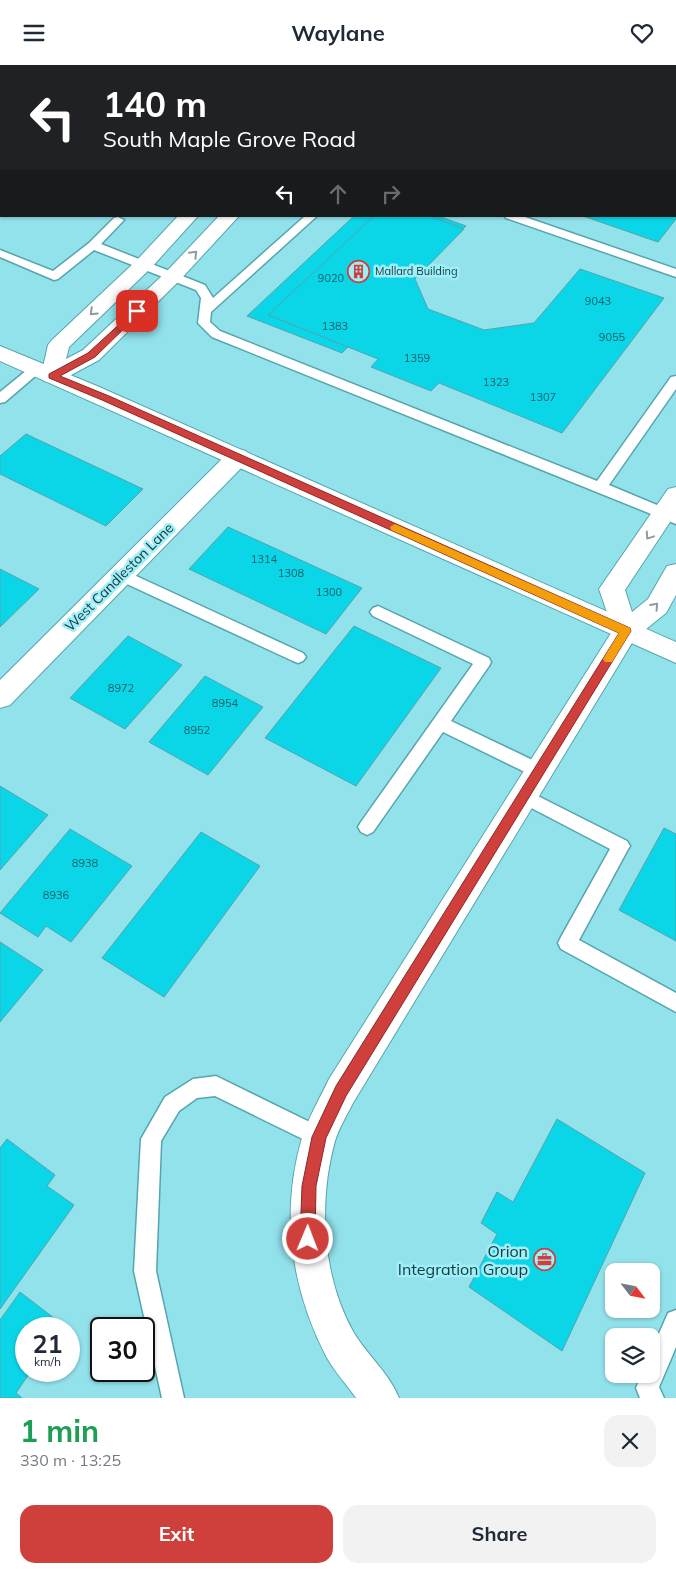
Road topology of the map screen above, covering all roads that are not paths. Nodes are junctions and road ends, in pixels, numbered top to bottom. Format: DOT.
graph roads {
  1 [pos="189,217"];
  2 [pos="229,217"];
  3 [pos="311,217"];
  4 [pos="513,217"];
  5 [pos="116,218"];
  6 [pos="93,245"];
  7 [pos="0,253"];
  8 [pos="144,265"];
  9 [pos="676,273"];
  10 [pos="173,276"];
  11 [pos="206,310"];
  12 [pos="0,353"];
  13 [pos="44,373"];
  14 [pos="676,380"];
  15 [pos="0,399"];
  16 [pos="238,457"];
  17 [pos="600,487"];
  18 [pos="672,509"];
  19 [pos="676,573"];
  20 [pos="121,575"];
  21 [pos="378,612"];
  22 [pos="626,631"];
  23 [pos="676,653"];
  24 [pos="298,657"];
  25 [pos="0,697"];
  26 [pos="440,723"];
  27 [pos="531,783"];
  28 [pos="367,827"];
  29 [pos="676,1003"];
  30 [pos="319,1137"];
  31 [pos="676,1321"];
  32 [pos="173,1398"];
  33 [pos="380,1398"];
  34 [pos="653,1398"];
  1 -- 8 [label="street"];
  10 -- 2 [label="street, one-way"];
  3 -- 11 [label="lane"];
  4 -- 9 [label="lane"];
  5 -- 6 [label="lane"];
  6 -- 7 [label="lane"];
  6 -- 8 [label="lane"];
  8 -- 10 [label="lane"];
  8 -- 13 [label="street, one-way"];
  10 -- 11 [label="lane"];
  10 -- 13 [label="street"];
  11 -- 17 [label="lane"];
  12 -- 13 [label="street"];
  13 -- 15 [label="lane"];
  13 -- 16 [label="street"];
  14 -- 17 [label="lane"];
  16 -- 20 [label="street, West Candleston Lane"];
  16 -- 22 [label="street"];
  17 -- 18 [label="lane"];
  18 -- 22 [label="street, one-way"];
  22 -- 19 [label="street, one-way"];
  20 -- 24 [label="lane"];
  20 -- 25 [label="street, West Candleston Lane"];
  21 -- 26 [label="lane"];
  22 -- 23 [label="street"];
  22 -- 27 [label="street"];
  26 -- 27 [label="lane"];
  26 -- 28 [label="lane"];
  27 -- 29 [label="lane"];
  27 -- 30 [label="street"];
  30 -- 32 [label="lane"];
  30 -- 33 [label="street"];
  31 -- 34 [label="lane"];
}
